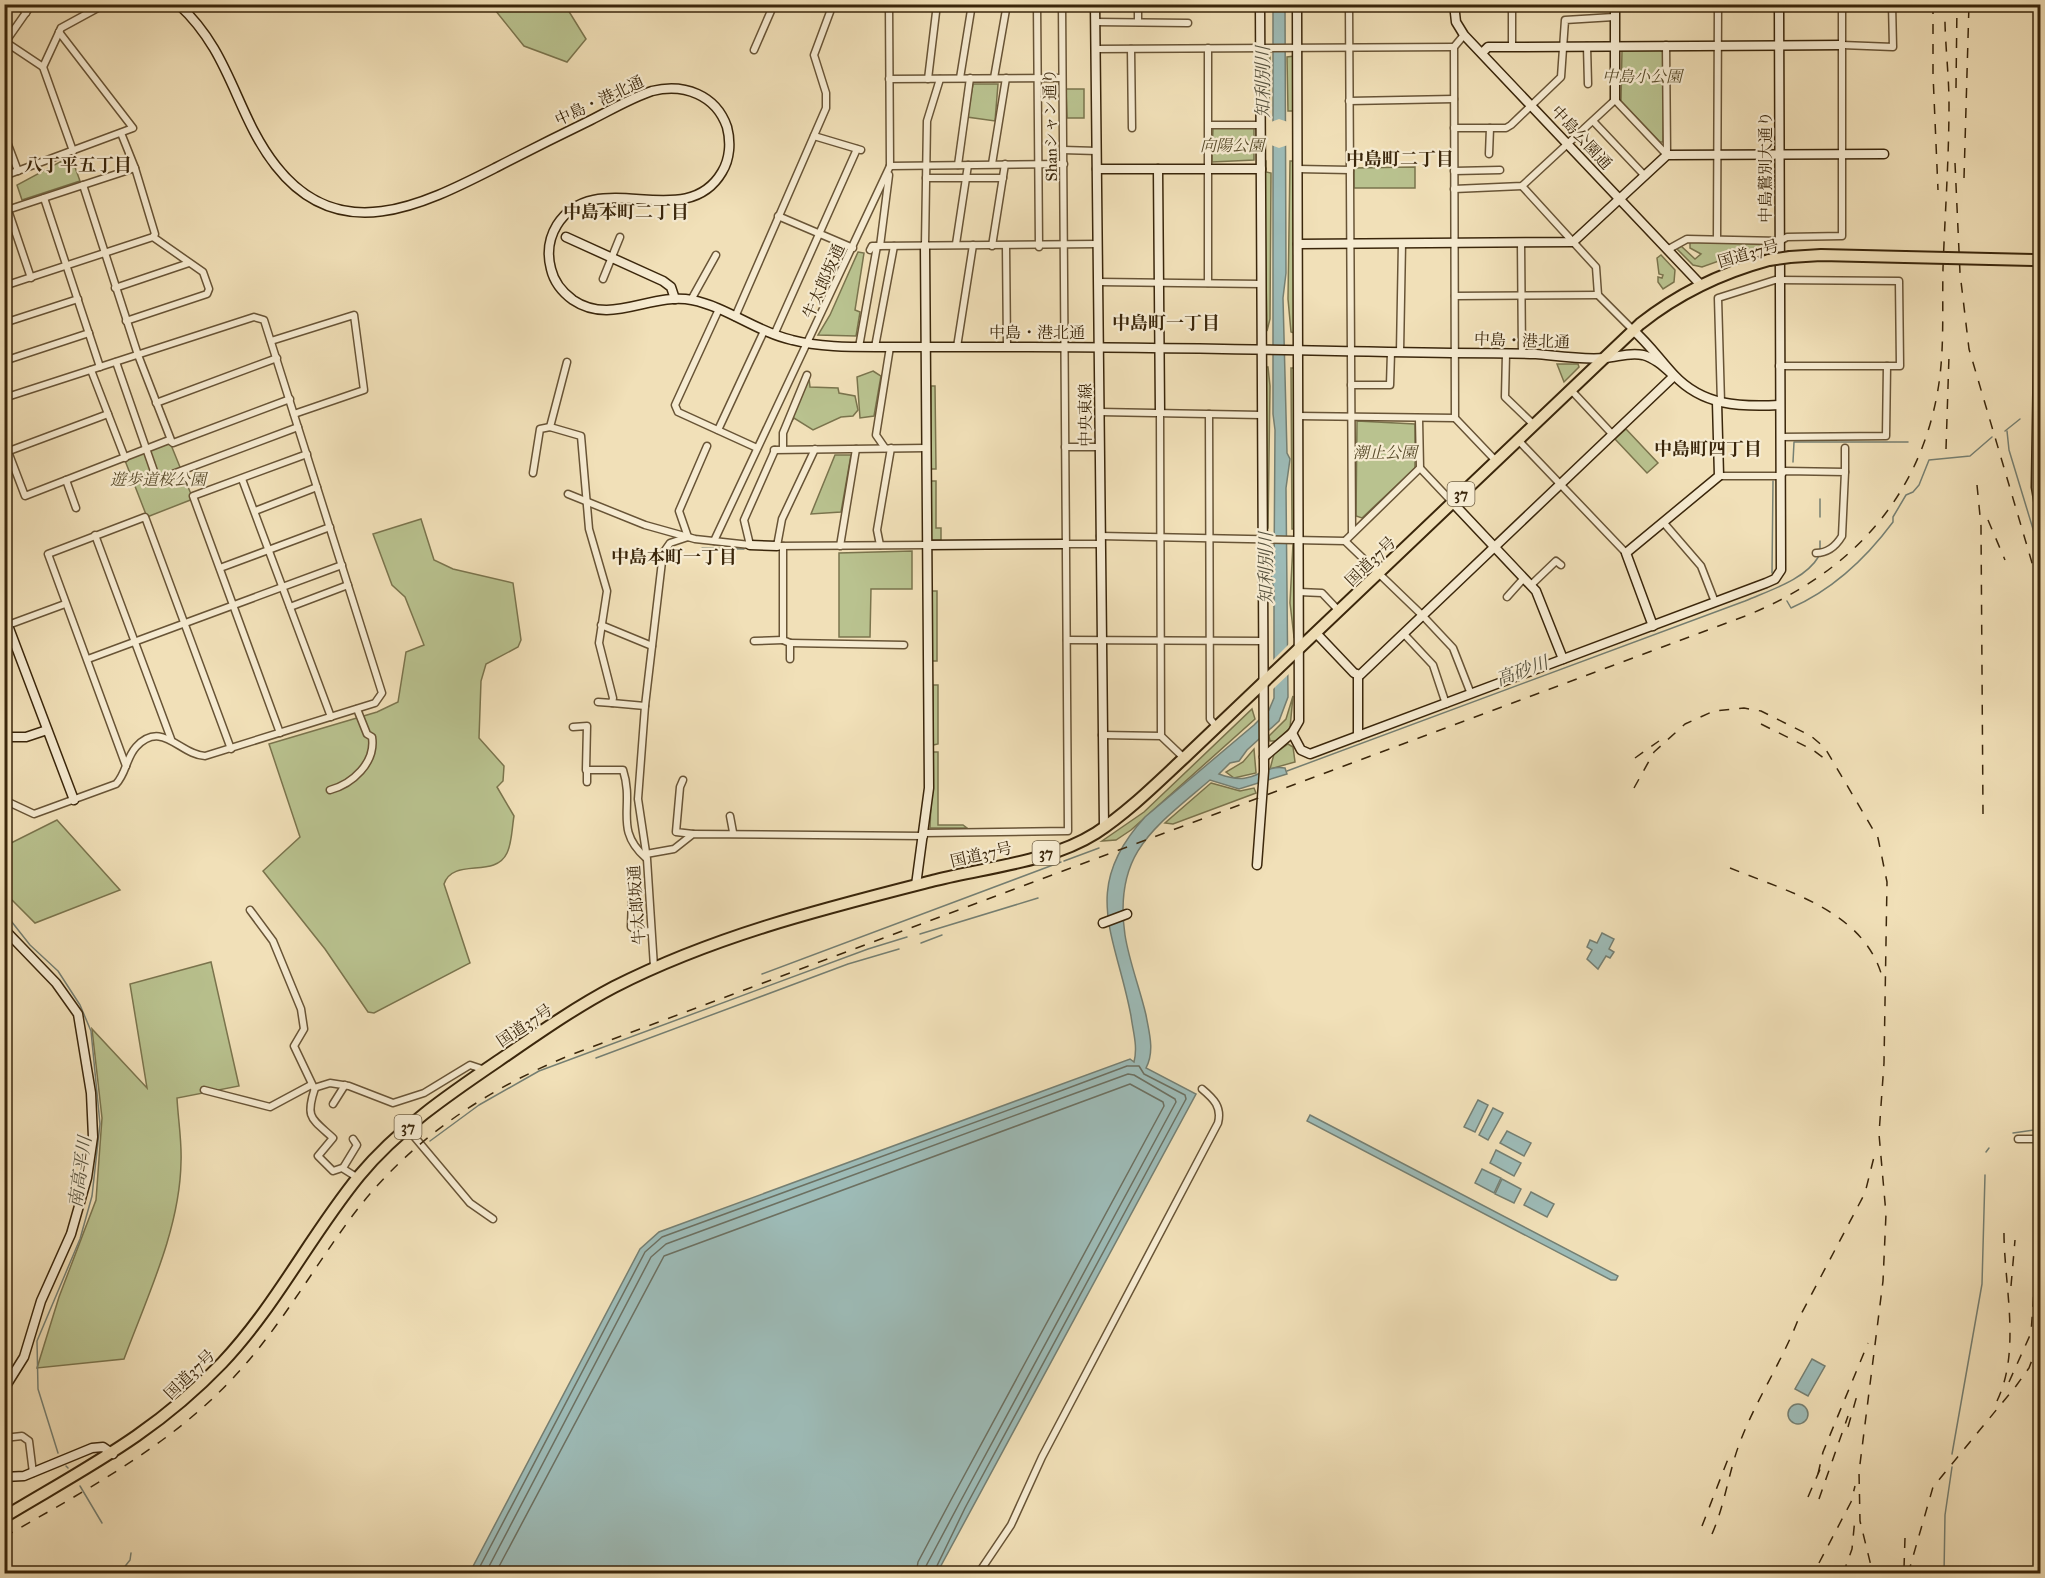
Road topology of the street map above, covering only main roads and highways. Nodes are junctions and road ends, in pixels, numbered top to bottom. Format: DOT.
graph roads {
  1 [pos="2037,260"];
  2 [pos="4,1517"];
  1 -- 2 [label="highway, 国道37号 / 37, bridge"];
}
